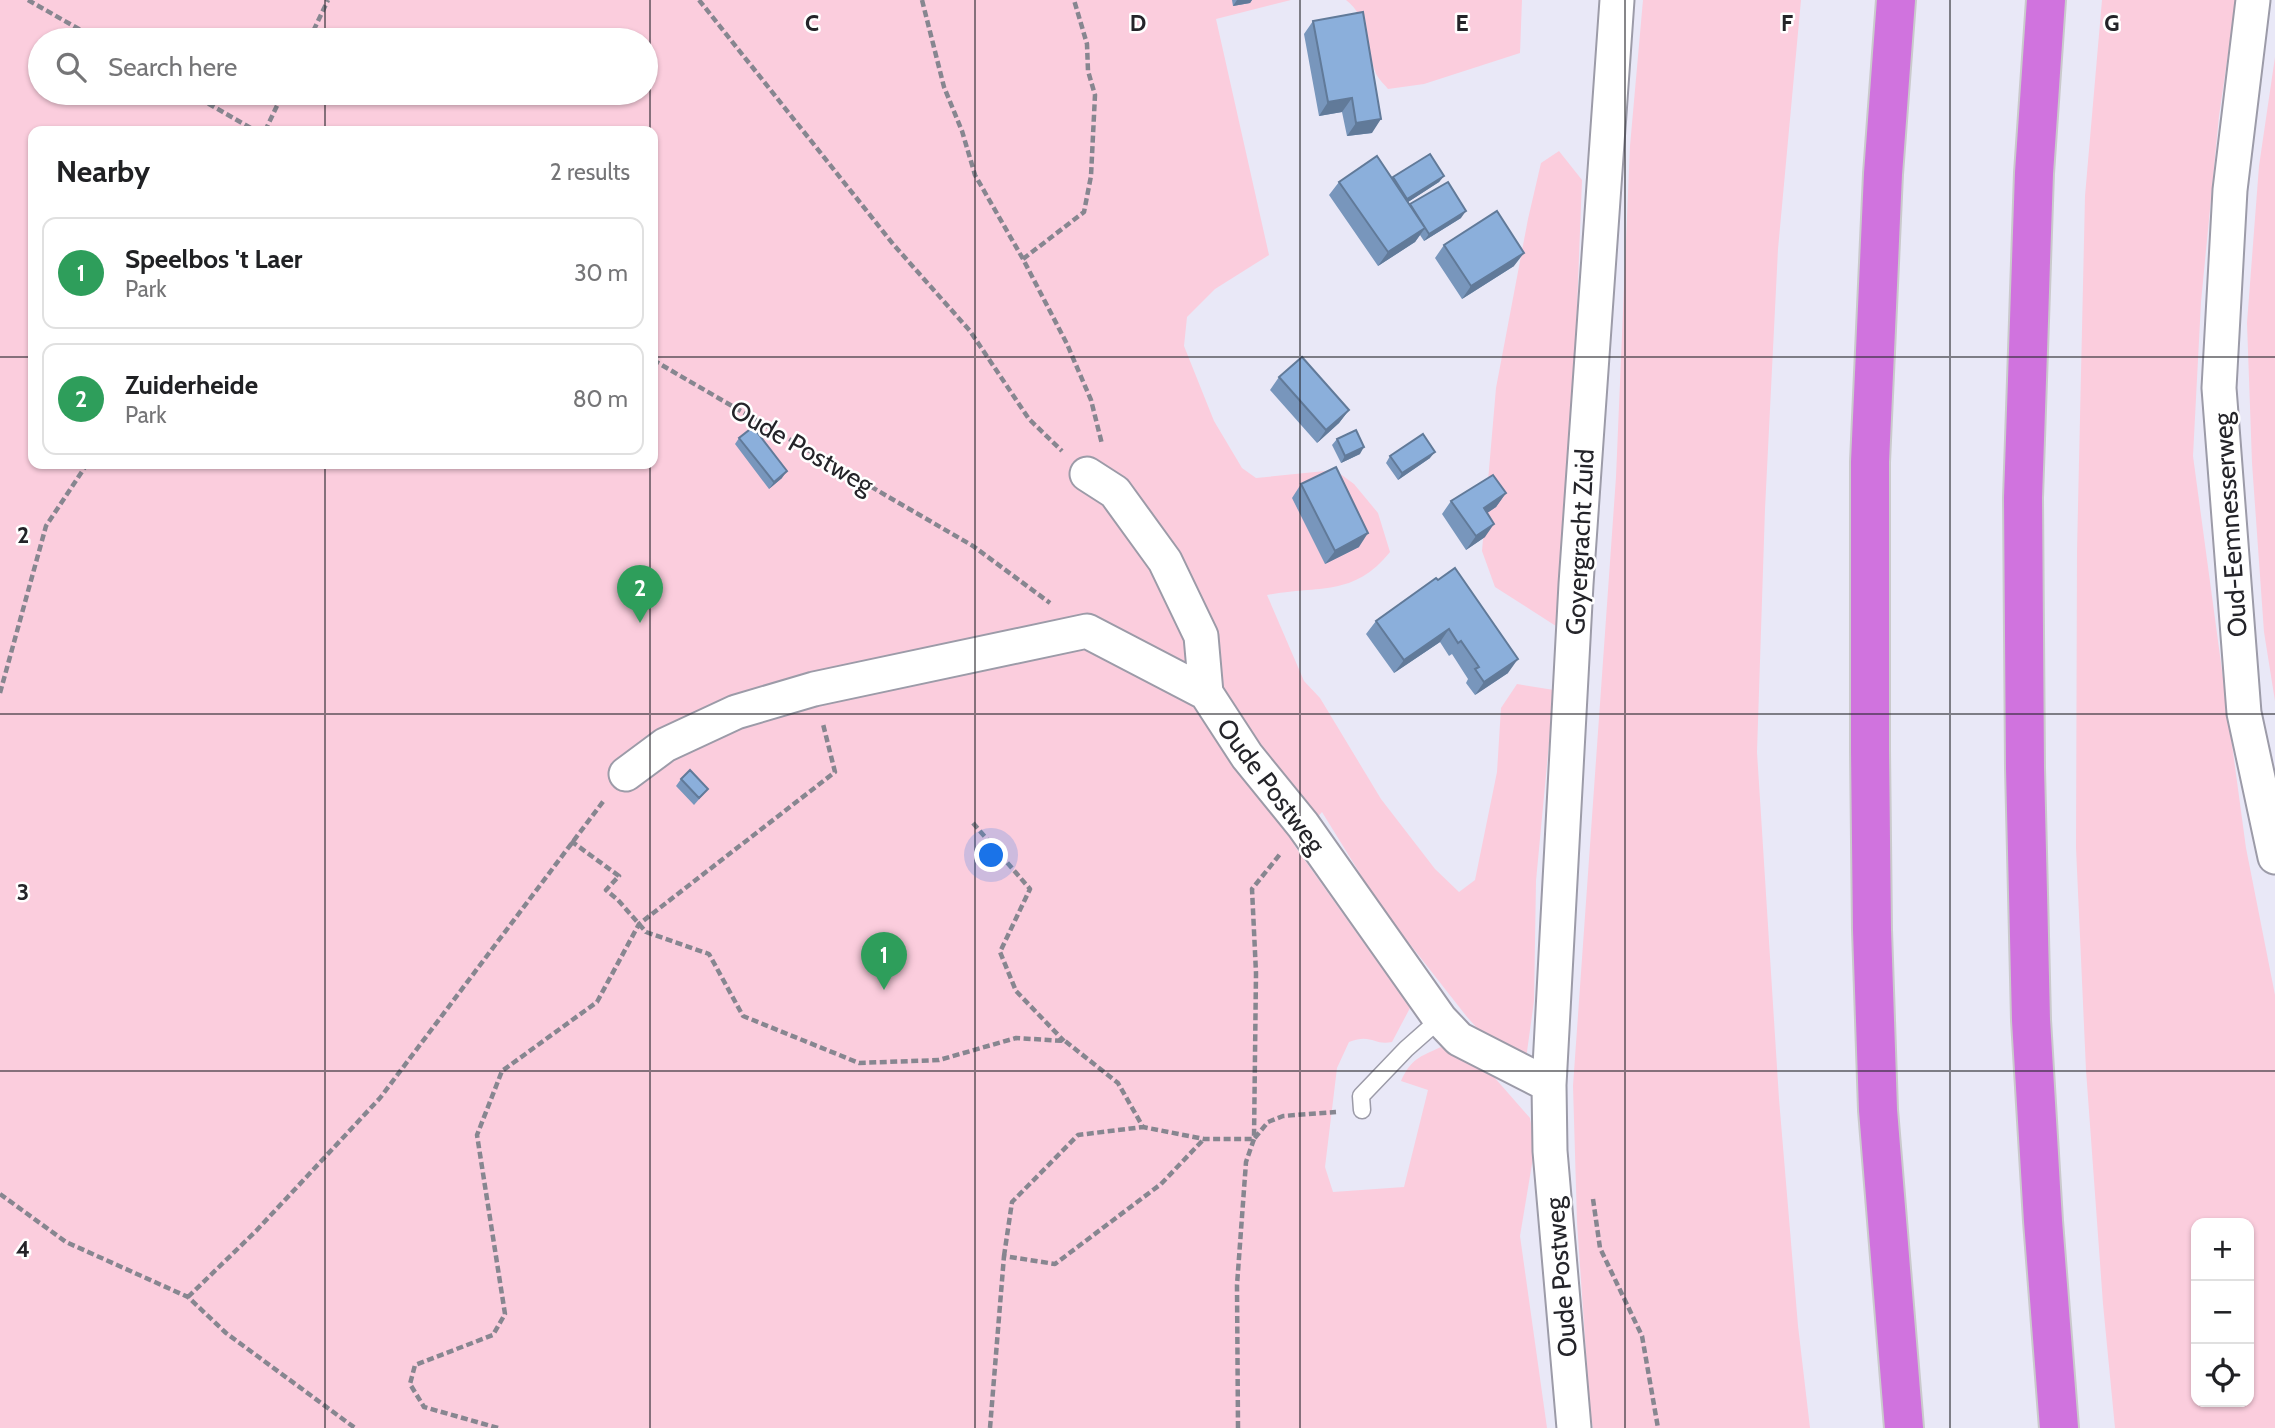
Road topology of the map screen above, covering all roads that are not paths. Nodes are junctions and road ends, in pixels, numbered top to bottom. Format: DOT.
graph roads {
  1 [pos="1617,0"];
  2 [pos="1896,0"];
  3 [pos="2046,0"];
  4 [pos="2253,0"];
  5 [pos="1087,474"];
  6 [pos="1206,693"];
  7 [pos="626,774"];
  8 [pos="2275,857"];
  9 [pos="1440,1019"];
  10 [pos="1549,1085"];
  11 [pos="1362,1110"];
  12 [pos="1574,1428"];
  13 [pos="1904,1428"];
  14 [pos="2059,1428"];
  1 -- 10 [label="street, Goyergracht Zuid"];
  2 -- 13 [label="highway"];
  3 -- 14 [label="highway"];
  4 -- 8 [label="street, Oud-Eemnesserweg"];
  5 -- 6 [label="street"];
  6 -- 7 [label="street, Oude Postweg"];
  6 -- 9 [label="street, Oude Postweg"];
  9 -- 10 [label="street, Oude Postweg"];
  9 -- 11 [label="lane"];
  10 -- 12 [label="street, Oude Postweg"];
}
